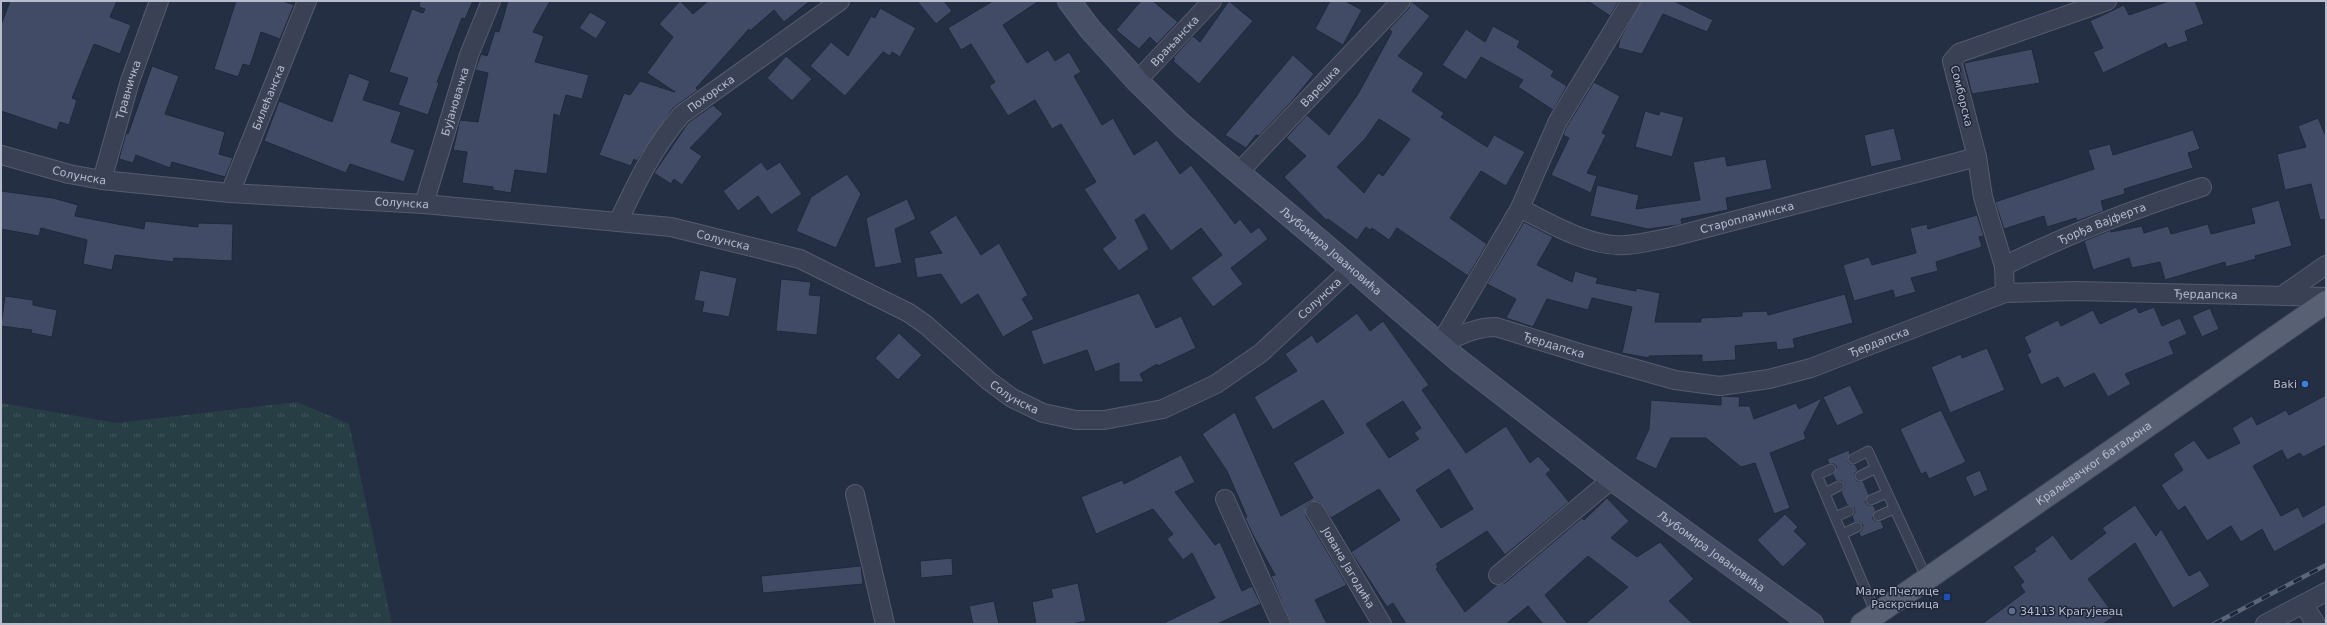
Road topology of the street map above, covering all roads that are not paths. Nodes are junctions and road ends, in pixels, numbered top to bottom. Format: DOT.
graph roads {
  1 [pos="159,1"];
  2 [pos="307,1"];
  3 [pos="491,1"];
  4 [pos="840,1"];
  5 [pos="1069,1"];
  6 [pos="1212,1"];
  7 [pos="1401,1"];
  8 [pos="1631,1"];
  9 [pos="2107,1"];
  10 [pos="1137,81"];
  11 [pos="1,155"];
  12 [pos="1977,157"];
  13 [pos="1239,172"];
  14 [pos="102,180"];
  15 [pos="2202,188"];
  16 [pos="230,193"];
  17 [pos="424,204"];
  18 [pos="1520,208"];
  19 [pos="619,220"];
  20 [pos="2326,265"];
  21 [pos="2004,266"];
  22 [pos="1352,268"];
  23 [pos="2005,293"];
  24 [pos="2283,294"];
  25 [pos="2326,297"];
  26 [pos="2326,302"];
  27 [pos="1440,344"];
  28 [pos="1852,459"];
  29 [pos="1876,468"];
  30 [pos="1831,469"];
  31 [pos="1860,476"];
  32 [pos="1612,479"];
  33 [pos="1839,486"];
  34 [pos="1825,493"];
  35 [pos="1887,493"];
  36 [pos="855,494"];
  37 [pos="1225,499"];
  38 [pos="1871,500"];
  39 [pos="1894,509"];
  40 [pos="1849,510"];
  41 [pos="1315,511"];
  42 [pos="1878,516"];
  43 [pos="1835,517"];
  44 [pos="1857,527"];
  45 [pos="1842,534"];
  46 [pos="1498,575"];
  47 [pos="1927,579"];
  48 [pos="2326,592"];
  49 [pos="2303,604"];
  50 [pos="1869,619"];
  51 [pos="1809,623"];
  52 [pos="885,624"];
  53 [pos="1281,624"];
  54 [pos="1382,624"];
  55 [pos="2265,624"];
  56 [pos="2316,624"];
  1 -- 14 [label="street, Травничка"];
  2 -- 16 [label="street, Билећанска"];
  3 -- 17 [label="street, Бујановачка"];
  4 -- 19 [label="street, Похорска"];
  5 -- 10 [label="street, Љубомира Јовановића"];
  6 -- 10 [label="street, Врањанска"];
  7 -- 13 [label="street, Варешка"];
  8 -- 18 [label="street"];
  9 -- 12 [label="street, Сомборска"];
  10 -- 13 [label="street, Љубомира Јовановића"];
  11 -- 14 [label="street, Солунска"];
  12 -- 18 [label="street, Старопланинска"];
  12 -- 21 [label="street, Сомборска"];
  13 -- 22 [label="street, Љубомира Јовановића"];
  14 -- 16 [label="street, Солунска"];
  15 -- 21 [label="street, Ђорђа Вајферта"];
  16 -- 17 [label="street, Солунска"];
  17 -- 19 [label="street, Солунска"];
  18 -- 27 [label="street"];
  19 -- 22 [label="street, Солунска"];
  20 -- 24 [label="street"];
  21 -- 23 [label="street, Сомборска"];
  22 -- 27 [label="street, Љубомира Јовановића"];
  23 -- 24 [label="street, Ђердапска"];
  23 -- 27 [label="street, Ђердапска"];
  24 -- 25 [label="street, Ђердапска"];
  26 -- 47 [label="main road, Краљевачког батаљона"];
  27 -- 32 [label="street, Љубомира Јовановића"];
  28 -- 29 [label="lane"];
  29 -- 31 [label="lane"];
  29 -- 35 [label="lane"];
  30 -- 34 [label="lane"];
  32 -- 46 [label="street"];
  32 -- 51 [label="street, Љубомира Јовановића"];
  33 -- 34 [label="lane"];
  34 -- 43 [label="lane"];
  35 -- 38 [label="lane"];
  35 -- 39 [label="lane"];
  36 -- 52 [label="street"];
  37 -- 53 [label="street"];
  39 -- 42 [label="lane"];
  39 -- 47 [label="lane"];
  40 -- 43 [label="lane"];
  41 -- 54 [label="street, Јована Јагодића"];
  43 -- 45 [label="lane"];
  44 -- 45 [label="lane"];
  45 -- 50 [label="lane"];
  47 -- 50 [label="main road, Краљевачког батаљона"];
  48 -- 49 [label="street"];
  49 -- 55 [label="street"];
  49 -- 56 [label="street"];
}
